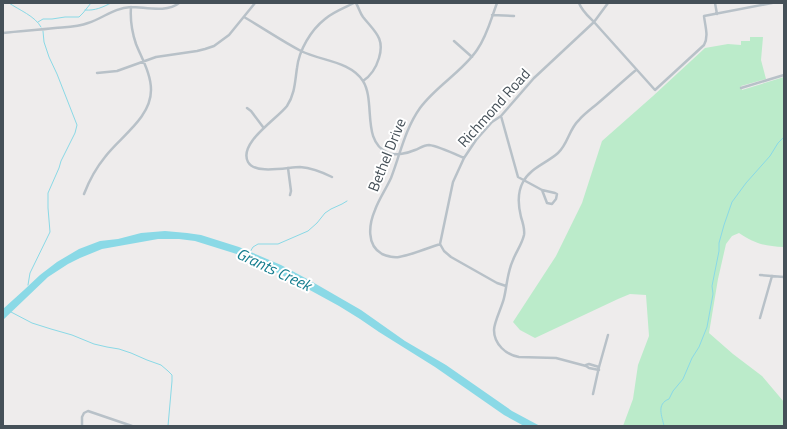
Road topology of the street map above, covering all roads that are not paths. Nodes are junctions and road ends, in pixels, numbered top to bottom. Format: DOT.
graph roads {
  1 [pos="179,3"];
  2 [pos="255,3"];
  3 [pos="355,3"];
  4 [pos="497,3"];
  5 [pos="578,3"];
  6 [pos="608,3"];
  7 [pos="715,3"];
  8 [pos="772,3"];
  9 [pos="131,7"];
  10 [pos="717,14"];
  11 [pos="492,15"];
  12 [pos="514,16"];
  13 [pos="244,17"];
  14 [pos="594,22"];
  15 [pos="3,33"];
  16 [pos="454,41"];
  17 [pos="302,51"];
  18 [pos="472,57"];
  19 [pos="144,61"];
  20 [pos="636,70"];
  21 [pos="97,73"];
  22 [pos="784,75"];
  23 [pos="363,81"];
  24 [pos="741,88"];
  25 [pos="247,108"];
  26 [pos="501,116"];
  27 [pos="263,127"];
  28 [pos="400,154"];
  29 [pos="464,158"];
  30 [pos="288,168"];
  31 [pos="332,176"];
  32 [pos="524,181"];
  33 [pos="542,190"];
  34 [pos="84,194"];
  35 [pos="290,195"];
  36 [pos="440,244"];
  37 [pos="760,275"];
  38 [pos="772,276"];
  39 [pos="784,277"];
  40 [pos="506,286"];
  41 [pos="760,318"];
  42 [pos="608,335"];
  43 [pos="599,369"];
  44 [pos="594,394"];
  45 [pos="82,426"];
  46 [pos="132,426"];
  1 -- 9 [label="street"];
  2 -- 13 [label="street"];
  3 -- 17 [label="street"];
  3 -- 23 [label="street"];
  4 -- 11 [label="street, Bethel Drive"];
  5 -- 14 [label="street"];
  6 -- 14 [label="street, Richmond Road"];
  7 -- 10 [label="street"];
  8 -- 10 [label="street"];
  9 -- 15 [label="street"];
  9 -- 19 [label="street"];
  10 -- 20 [label="street"];
  11 -- 12 [label="street"];
  11 -- 18 [label="street, Bethel Drive"];
  13 -- 17 [label="street"];
  13 -- 19 [label="street"];
  14 -- 20 [label="street"];
  14 -- 26 [label="street, Richmond Road"];
  16 -- 18 [label="street"];
  17 -- 23 [label="street"];
  17 -- 27 [label="street"];
  18 -- 28 [label="street, Bethel Drive"];
  19 -- 21 [label="street"];
  19 -- 34 [label="street"];
  20 -- 32 [label="street"];
  22 -- 24 [label="street"];
  23 -- 28 [label="street"];
  25 -- 27 [label="street"];
  26 -- 29 [label="street, Richmond Road"];
  26 -- 32 [label="street"];
  27 -- 30 [label="street"];
  28 -- 29 [label="street"];
  28 -- 36 [label="street, Bethel Drive"];
  29 -- 36 [label="street, Richmond Road"];
  30 -- 31 [label="street"];
  30 -- 35 [label="street"];
  32 -- 33 [label="street"];
  32 -- 40 [label="street"];
  33 -- 33 [label="street"];
  36 -- 40 [label="street"];
  37 -- 38 [label="street"];
  38 -- 39 [label="street"];
  38 -- 41 [label="street"];
  40 -- 43 [label="street"];
  42 -- 43 [label="street"];
  43 -- 44 [label="street"];
  45 -- 46 [label="street"];
}
